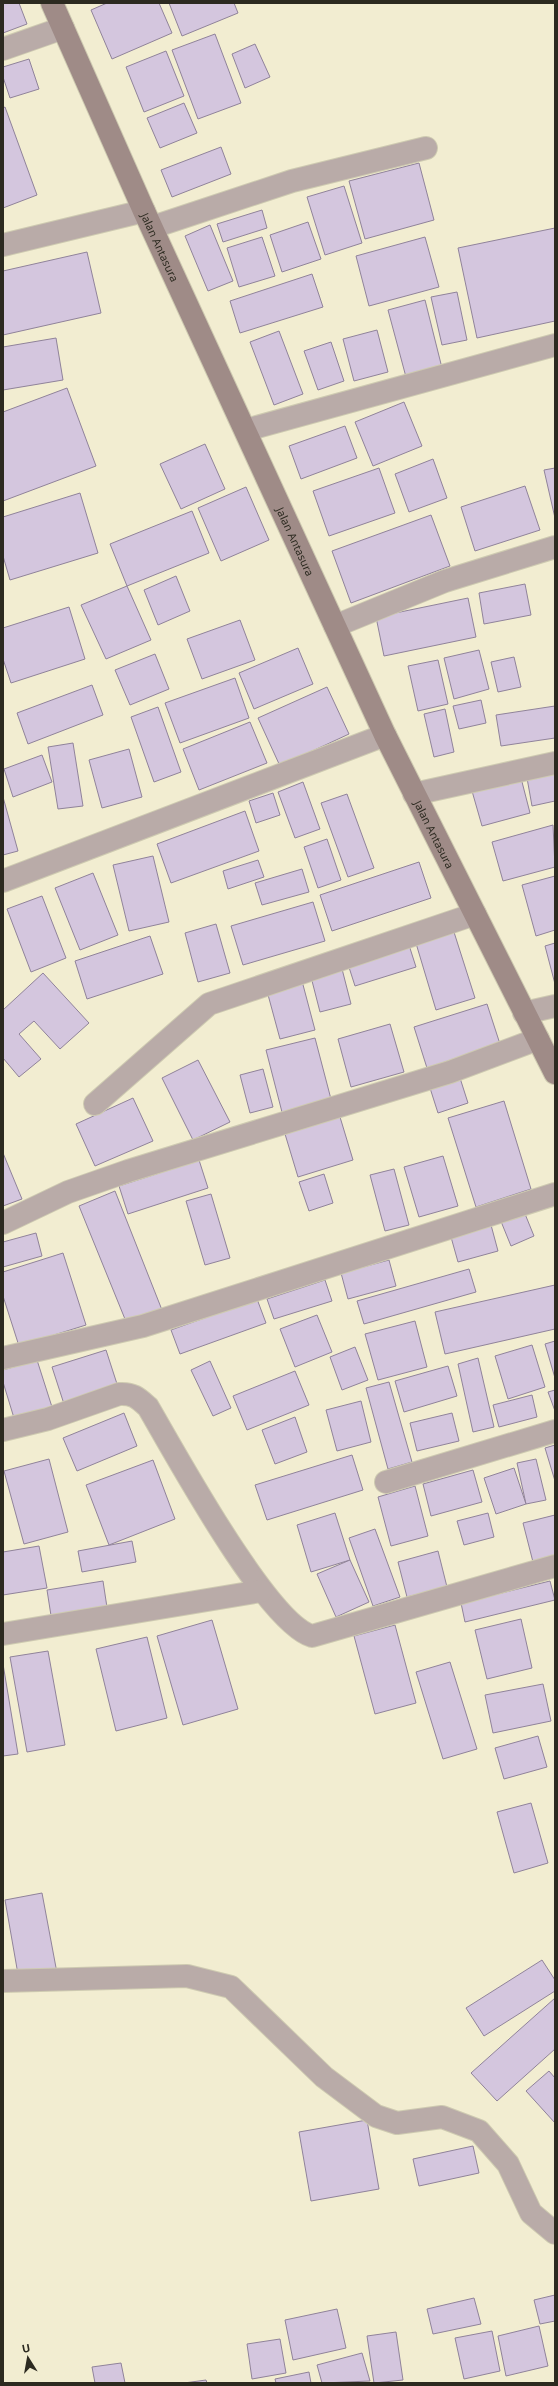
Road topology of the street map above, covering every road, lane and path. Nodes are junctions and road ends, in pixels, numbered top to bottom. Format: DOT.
graph roads {
  1 [pos="52,3"];
  2 [pos="63,28"];
  3 [pos="3,49"];
  4 [pos="426,148"];
  5 [pos="148,219"];
  6 [pos="3,245"];
  7 [pos="555,345"];
  8 [pos="246,430"];
  9 [pos="555,548"];
  10 [pos="336,626"];
  11 [pos="385,735"];
  12 [pos="555,763"];
  13 [pos="414,794"];
  14 [pos="3,881"];
  15 [pos="475,914"];
  16 [pos="555,1006"];
  17 [pos="524,1013"];
  18 [pos="538,1039"];
  19 [pos="555,1073"];
  20 [pos="95,1104"];
  21 [pos="555,1194"];
  22 [pos="3,1223"];
  23 [pos="3,1358"];
  24 [pos="3,1430"];
  25 [pos="555,1431"];
  26 [pos="386,1482"];
  27 [pos="555,1566"];
  28 [pos="261,1591"];
  29 [pos="3,1634"];
  30 [pos="3,1981"];
  31 [pos="555,2233"];
  1 -- 2 [label="main road, Jalan Antasura"];
  2 -- 3 [label="street"];
  2 -- 5 [label="main road, Jalan Antasura"];
  4 -- 5 [label="street"];
  5 -- 6 [label="street"];
  5 -- 8 [label="main road, Jalan Antasura"];
  7 -- 8 [label="street"];
  8 -- 10 [label="main road, Jalan Antasura"];
  9 -- 10 [label="street"];
  10 -- 11 [label="main road, Jalan Antasura"];
  11 -- 13 [label="main road, Jalan Antasura"];
  11 -- 14 [label="street"];
  12 -- 13 [label="street"];
  13 -- 15 [label="main road, Jalan Antasura"];
  15 -- 17 [label="main road, Jalan Antasura"];
  15 -- 20 [label="street"];
  16 -- 17 [label="street"];
  17 -- 18 [label="main road, Jalan Antasura"];
  18 -- 19 [label="main road, Jalan Antasura"];
  18 -- 22 [label="street"];
  21 -- 23 [label="street"];
  24 -- 28 [label="street"];
  25 -- 26 [label="street"];
  27 -- 28 [label="street"];
  28 -- 29 [label="street"];
  30 -- 31 [label="street"];
}
